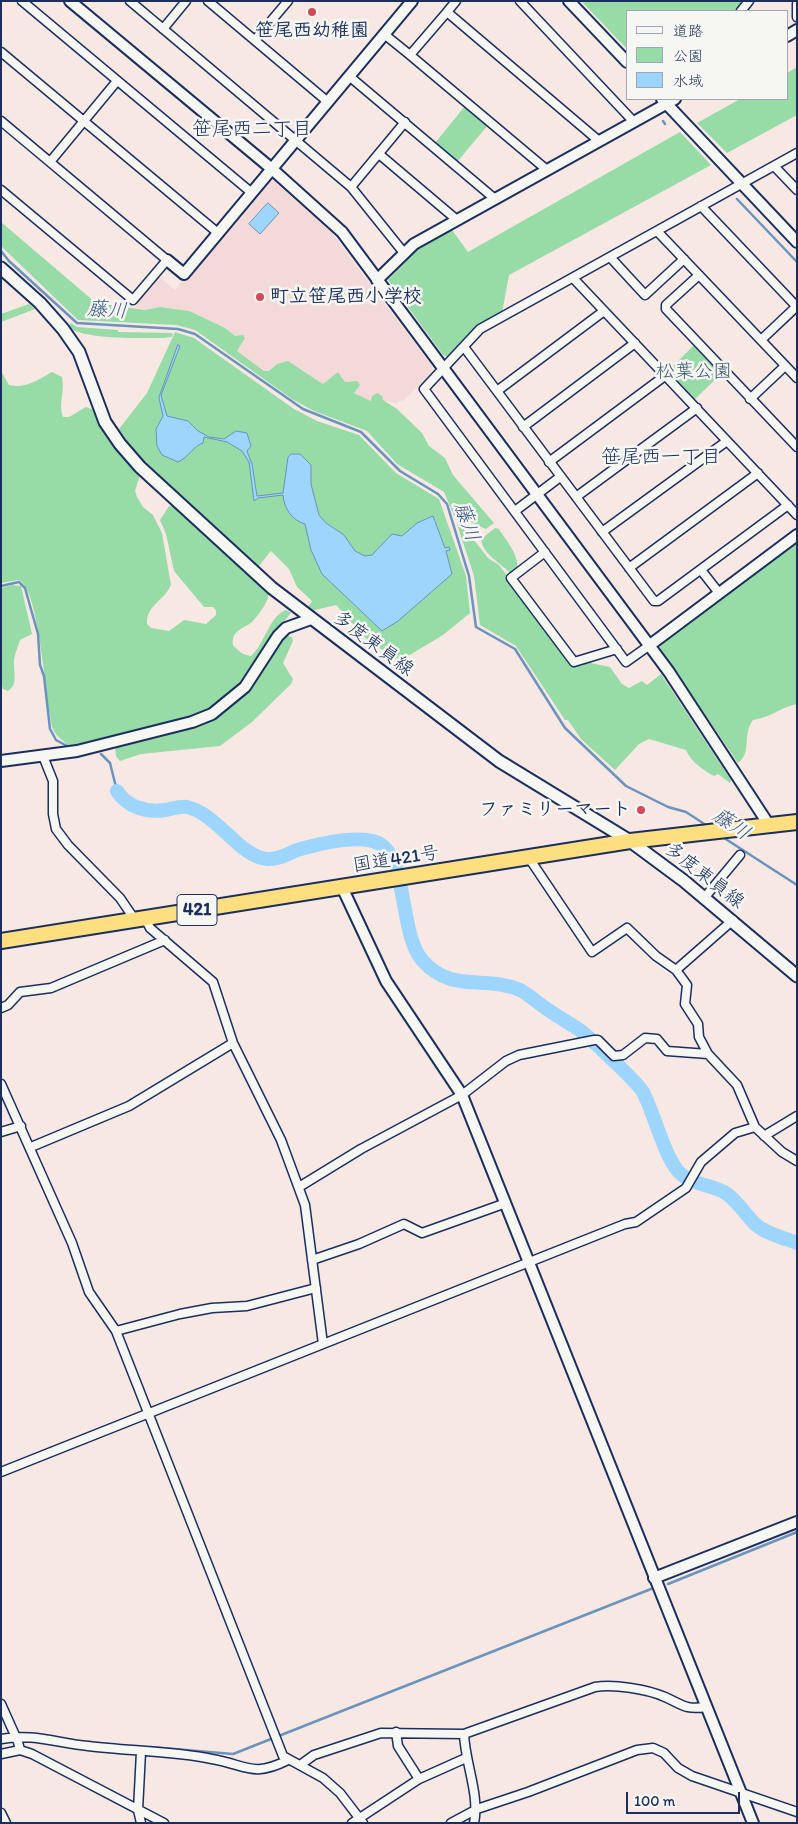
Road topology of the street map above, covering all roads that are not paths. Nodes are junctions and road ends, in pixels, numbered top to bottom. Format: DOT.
graph roads {
  1 [pos="22,1"];
  2 [pos="70,1"];
  3 [pos="130,1"];
  4 [pos="186,1"];
  5 [pos="208,1"];
  6 [pos="412,1"];
  7 [pos="456,1"];
  8 [pos="520,1"];
  9 [pos="570,1"];
  10 [pos="285,2"];
  11 [pos="797,4"];
  12 [pos="447,12"];
  13 [pos="797,17"];
  14 [pos="163,29"];
  15 [pos="384,34"];
  16 [pos="254,40"];
  17 [pos="1,52"];
  18 [pos="410,55"];
  19 [pos="626,61"];
  20 [pos="349,76"];
  21 [pos="117,81"];
  22 [pos="667,100"];
  23 [pos="328,102"];
  24 [pos="84,122"];
  25 [pos="405,122"];
  26 [pos="634,122"];
  27 [pos="2,123"];
  28 [pos="295,140"];
  29 [pos="599,141"];
  30 [pos="797,153"];
  31 [pos="379,154"];
  32 [pos="50,162"];
  33 [pos="774,166"];
  34 [pos="272,169"];
  35 [pos="547,170"];
  36 [pos="741,184"];
  37 [pos="351,187"];
  38 [pos="1,190"];
  39 [pos="797,190"];
  40 [pos="252,193"];
  41 [pos="495,199"];
  42 [pos="701,206"];
  43 [pos="457,220"];
  44 [pos="657,231"];
  45 [pos="218,233"];
  46 [pos="797,242"];
  47 [pos="404,253"];
  48 [pos="610,257"];
  49 [pos="684,259"];
  50 [pos="167,260"];
  51 [pos="1,268"];
  52 [pos="699,275"];
  53 [pos="573,278"];
  54 [pos="377,280"];
  55 [pos="796,307"];
  56 [pos="604,311"];
  57 [pos="761,340"];
  58 [pos="636,343"];
  59 [pos="464,347"];
  60 [pos="785,366"];
  61 [pos="443,368"];
  62 [pos="666,375"];
  63 [pos="797,378"];
  64 [pos="497,391"];
  65 [pos="750,399"];
  66 [pos="697,408"];
  67 [pos="523,427"];
  68 [pos="727,440"];
  69 [pos="797,448"];
  70 [pos="549,462"];
  71 [pos="758,473"];
  72 [pos="560,477"];
  73 [pos="537,494"];
  74 [pos="576,497"];
  75 [pos="788,505"];
  76 [pos="515,511"];
  77 [pos="797,514"];
  78 [pos="602,532"];
  79 [pos="797,535"];
  80 [pos="545,552"];
  81 [pos="629,568"];
  82 [pos="701,570"];
  83 [pos="719,593"];
  84 [pos="311,619"];
  85 [pos="650,646"];
  86 [pos="617,649"];
  87 [pos="43,756"];
  88 [pos="1,761"];
  89 [pos="797,822"];
  90 [pos="769,825"];
  91 [pos="630,841"];
  92 [pos="740,855"];
  93 [pos="529,858"];
  94 [pos="342,887"];
  95 [pos="705,897"];
  96 [pos="140,919"];
  97 [pos="733,920"];
  98 [pos="165,940"];
  99 [pos="1,941"];
  100 [pos="676,970"];
  101 [pos="797,976"];
  102 [pos="1,1008"];
  103 [pos="233,1043"];
  104 [pos="708,1054"];
  105 [pos="1,1084"];
  106 [pos="462,1095"];
  107 [pos="797,1116"];
  108 [pos="20,1126"];
  109 [pos="755,1128"];
  110 [pos="1,1132"];
  111 [pos="764,1136"];
  112 [pos="30,1147"];
  113 [pos="797,1161"];
  114 [pos="298,1187"];
  115 [pos="506,1202"];
  116 [pos="312,1260"];
  117 [pos="530,1262"];
  118 [pos="316,1288"];
  119 [pos="116,1331"];
  120 [pos="323,1344"];
  121 [pos="148,1414"];
  122 [pos="1,1472"];
  123 [pos="797,1522"];
  124 [pos="654,1578"];
  125 [pos="1,1704"];
  126 [pos="706,1707"];
  127 [pos="396,1732"];
  128 [pos="464,1734"];
  129 [pos="16,1736"];
  130 [pos="1,1739"];
  131 [pos="20,1750"];
  132 [pos="141,1752"];
  133 [pos="1,1754"];
  134 [pos="466,1758"];
  135 [pos="288,1760"];
  136 [pos="300,1765"];
  137 [pos="419,1779"];
  138 [pos="740,1792"];
  139 [pos="477,1809"];
  140 [pos="138,1810"];
  141 [pos="797,1812"];
  142 [pos="1,1813"];
  143 [pos="358,1821"];
  144 [pos="6,1823"];
  145 [pos="141,1823"];
  146 [pos="164,1823"];
  147 [pos="451,1823"];
  148 [pos="474,1823"];
  149 [pos="753,1823"];
  1 -- 21 [label="street"];
  2 -- 34 [label="street"];
  3 -- 14 [label="street"];
  4 -- 14 [label="street"];
  5 -- 16 [label="street"];
  6 -- 15 [label="street"];
  7 -- 12 [label="street"];
  8 -- 26 [label="street"];
  9 -- 19 [label="street"];
  10 -- 16 [label="street"];
  11 -- 13 [label="street"];
  12 -- 18 [label="street"];
  12 -- 29 [label="street"];
  14 -- 28 [label="street"];
  15 -- 18 [label="street"];
  15 -- 20 [label="street"];
  16 -- 23 [label="street"];
  17 -- 24 [label="street"];
  18 -- 35 [label="street"];
  20 -- 23 [label="street"];
  20 -- 25 [label="street"];
  21 -- 24 [label="street"];
  21 -- 40 [label="street"];
  22 -- 26 [label="street"];
  22 -- 36 [label="street"];
  23 -- 28 [label="street"];
  24 -- 32 [label="street"];
  24 -- 45 [label="street"];
  25 -- 31 [label="street"];
  25 -- 41 [label="street"];
  26 -- 29 [label="street"];
  27 -- 32 [label="street"];
  28 -- 34 [label="street"];
  28 -- 37 [label="street"];
  29 -- 35 [label="street"];
  30 -- 33 [label="street"];
  31 -- 37 [label="street"];
  31 -- 43 [label="street"];
  32 -- 50 [label="street"];
  33 -- 36 [label="street"];
  33 -- 39 [label="street"];
  34 -- 40 [label="street"];
  34 -- 54 [label="street"];
  35 -- 41 [label="street"];
  36 -- 42 [label="street"];
  36 -- 46 [label="street"];
  37 -- 47 [label="street"];
  38 -- 50 [label="street"];
  40 -- 45 [label="street"];
  41 -- 43 [label="street"];
  42 -- 44 [label="street"];
  42 -- 55 [label="street"];
  43 -- 47 [label="street"];
  44 -- 48 [label="street"];
  44 -- 49 [label="street"];
  45 -- 50 [label="street"];
  47 -- 54 [label="street"];
  48 -- 49 [label="street"];
  48 -- 53 [label="street"];
  49 -- 52 [label="street"];
  51 -- 84 [label="main road, 多度東員線"];
  52 -- 57 [label="street"];
  52 -- 65 [label="street"];
  53 -- 56 [label="street"];
  53 -- 59 [label="street"];
  54 -- 61 [label="street"];
  55 -- 57 [label="street"];
  56 -- 58 [label="street"];
  56 -- 64 [label="street"];
  57 -- 60 [label="street"];
  58 -- 62 [label="street"];
  58 -- 67 [label="street"];
  59 -- 61 [label="street"];
  59 -- 64 [label="street"];
  60 -- 63 [label="street"];
  60 -- 65 [label="street"];
  61 -- 73 [label="street"];
  61 -- 76 [label="street"];
  62 -- 66 [label="street"];
  62 -- 70 [label="street"];
  64 -- 67 [label="street"];
  65 -- 69 [label="street"];
  66 -- 68 [label="street"];
  66 -- 74 [label="street"];
  67 -- 70 [label="street"];
  68 -- 71 [label="street"];
  68 -- 78 [label="street"];
  70 -- 72 [label="street"];
  71 -- 75 [label="street"];
  71 -- 81 [label="street"];
  72 -- 73 [label="street"];
  72 -- 74 [label="street"];
  73 -- 76 [label="street"];
  73 -- 85 [label="street"];
  74 -- 78 [label="street"];
  75 -- 77 [label="street"];
  75 -- 82 [label="street"];
  76 -- 80 [label="street"];
  78 -- 81 [label="street"];
  79 -- 83 [label="street"];
  80 -- 86 [label="street"];
  80 -- 86 [label="street"];
  81 -- 82 [label="street"];
  82 -- 83 [label="street"];
  83 -- 85 [label="street"];
  84 -- 87 [label="street"];
  84 -- 91 [label="main road, 多度東員線"];
  85 -- 86 [label="street"];
  85 -- 90 [label="street"];
  87 -- 88 [label="street"];
  87 -- 96 [label="street"];
  89 -- 90 [label="highway, 国道421号 / 421"];
  90 -- 91 [label="highway, 国道421号 / 421"];
  91 -- 93 [label="highway, 国道421号 / 421"];
  91 -- 95 [label="main road, 多度東員線"];
  92 -- 95 [label="street"];
  93 -- 94 [label="highway, 国道421号 / 421"];
  93 -- 100 [label="street"];
  94 -- 96 [label="highway, 国道421号 / 421"];
  94 -- 106 [label="street"];
  95 -- 97 [label="main road, 多度東員線"];
  96 -- 98 [label="street"];
  96 -- 99 [label="highway, 国道421号 / 421"];
  97 -- 100 [label="street"];
  97 -- 101 [label="main road, 多度東員線"];
  98 -- 102 [label="street"];
  98 -- 103 [label="street"];
  100 -- 104 [label="street"];
  103 -- 112 [label="street"];
  103 -- 114 [label="street"];
  104 -- 106 [label="street"];
  104 -- 109 [label="street"];
  105 -- 108 [label="street"];
  106 -- 114 [label="street"];
  106 -- 115 [label="street"];
  107 -- 111 [label="street"];
  108 -- 110 [label="street"];
  108 -- 112 [label="street"];
  109 -- 111 [label="street"];
  109 -- 117 [label="street"];
  111 -- 113 [label="street"];
  112 -- 119 [label="street"];
  114 -- 116 [label="street"];
  115 -- 116 [label="street"];
  115 -- 117 [label="street"];
  116 -- 118 [label="street"];
  117 -- 120 [label="street"];
  117 -- 124 [label="street"];
  118 -- 119 [label="street"];
  118 -- 120 [label="street"];
  119 -- 121 [label="street"];
  120 -- 121 [label="street"];
  121 -- 122 [label="street"];
  121 -- 135 [label="street"];
  123 -- 124 [label="street"];
  124 -- 126 [label="street"];
  125 -- 129 [label="street"];
  126 -- 128 [label="street"];
  126 -- 138 [label="street"];
  127 -- 128 [label="street"];
  127 -- 136 [label="street"];
  127 -- 137 [label="street"];
  128 -- 134 [label="street"];
  129 -- 130 [label="street"];
  129 -- 131 [label="street"];
  129 -- 132 [label="street"];
  131 -- 133 [label="street"];
  131 -- 140 [label="street"];
  132 -- 135 [label="street"];
  132 -- 140 [label="street"];
  134 -- 137 [label="street"];
  134 -- 139 [label="street"];
  135 -- 136 [label="street"];
  136 -- 143 [label="street"];
  137 -- 143 [label="street"];
  138 -- 139 [label="street"];
  138 -- 141 [label="street"];
  138 -- 149 [label="street"];
  139 -- 147 [label="street"];
  139 -- 148 [label="street"];
  140 -- 145 [label="street"];
  140 -- 146 [label="street"];
  142 -- 144 [label="street"];
}
